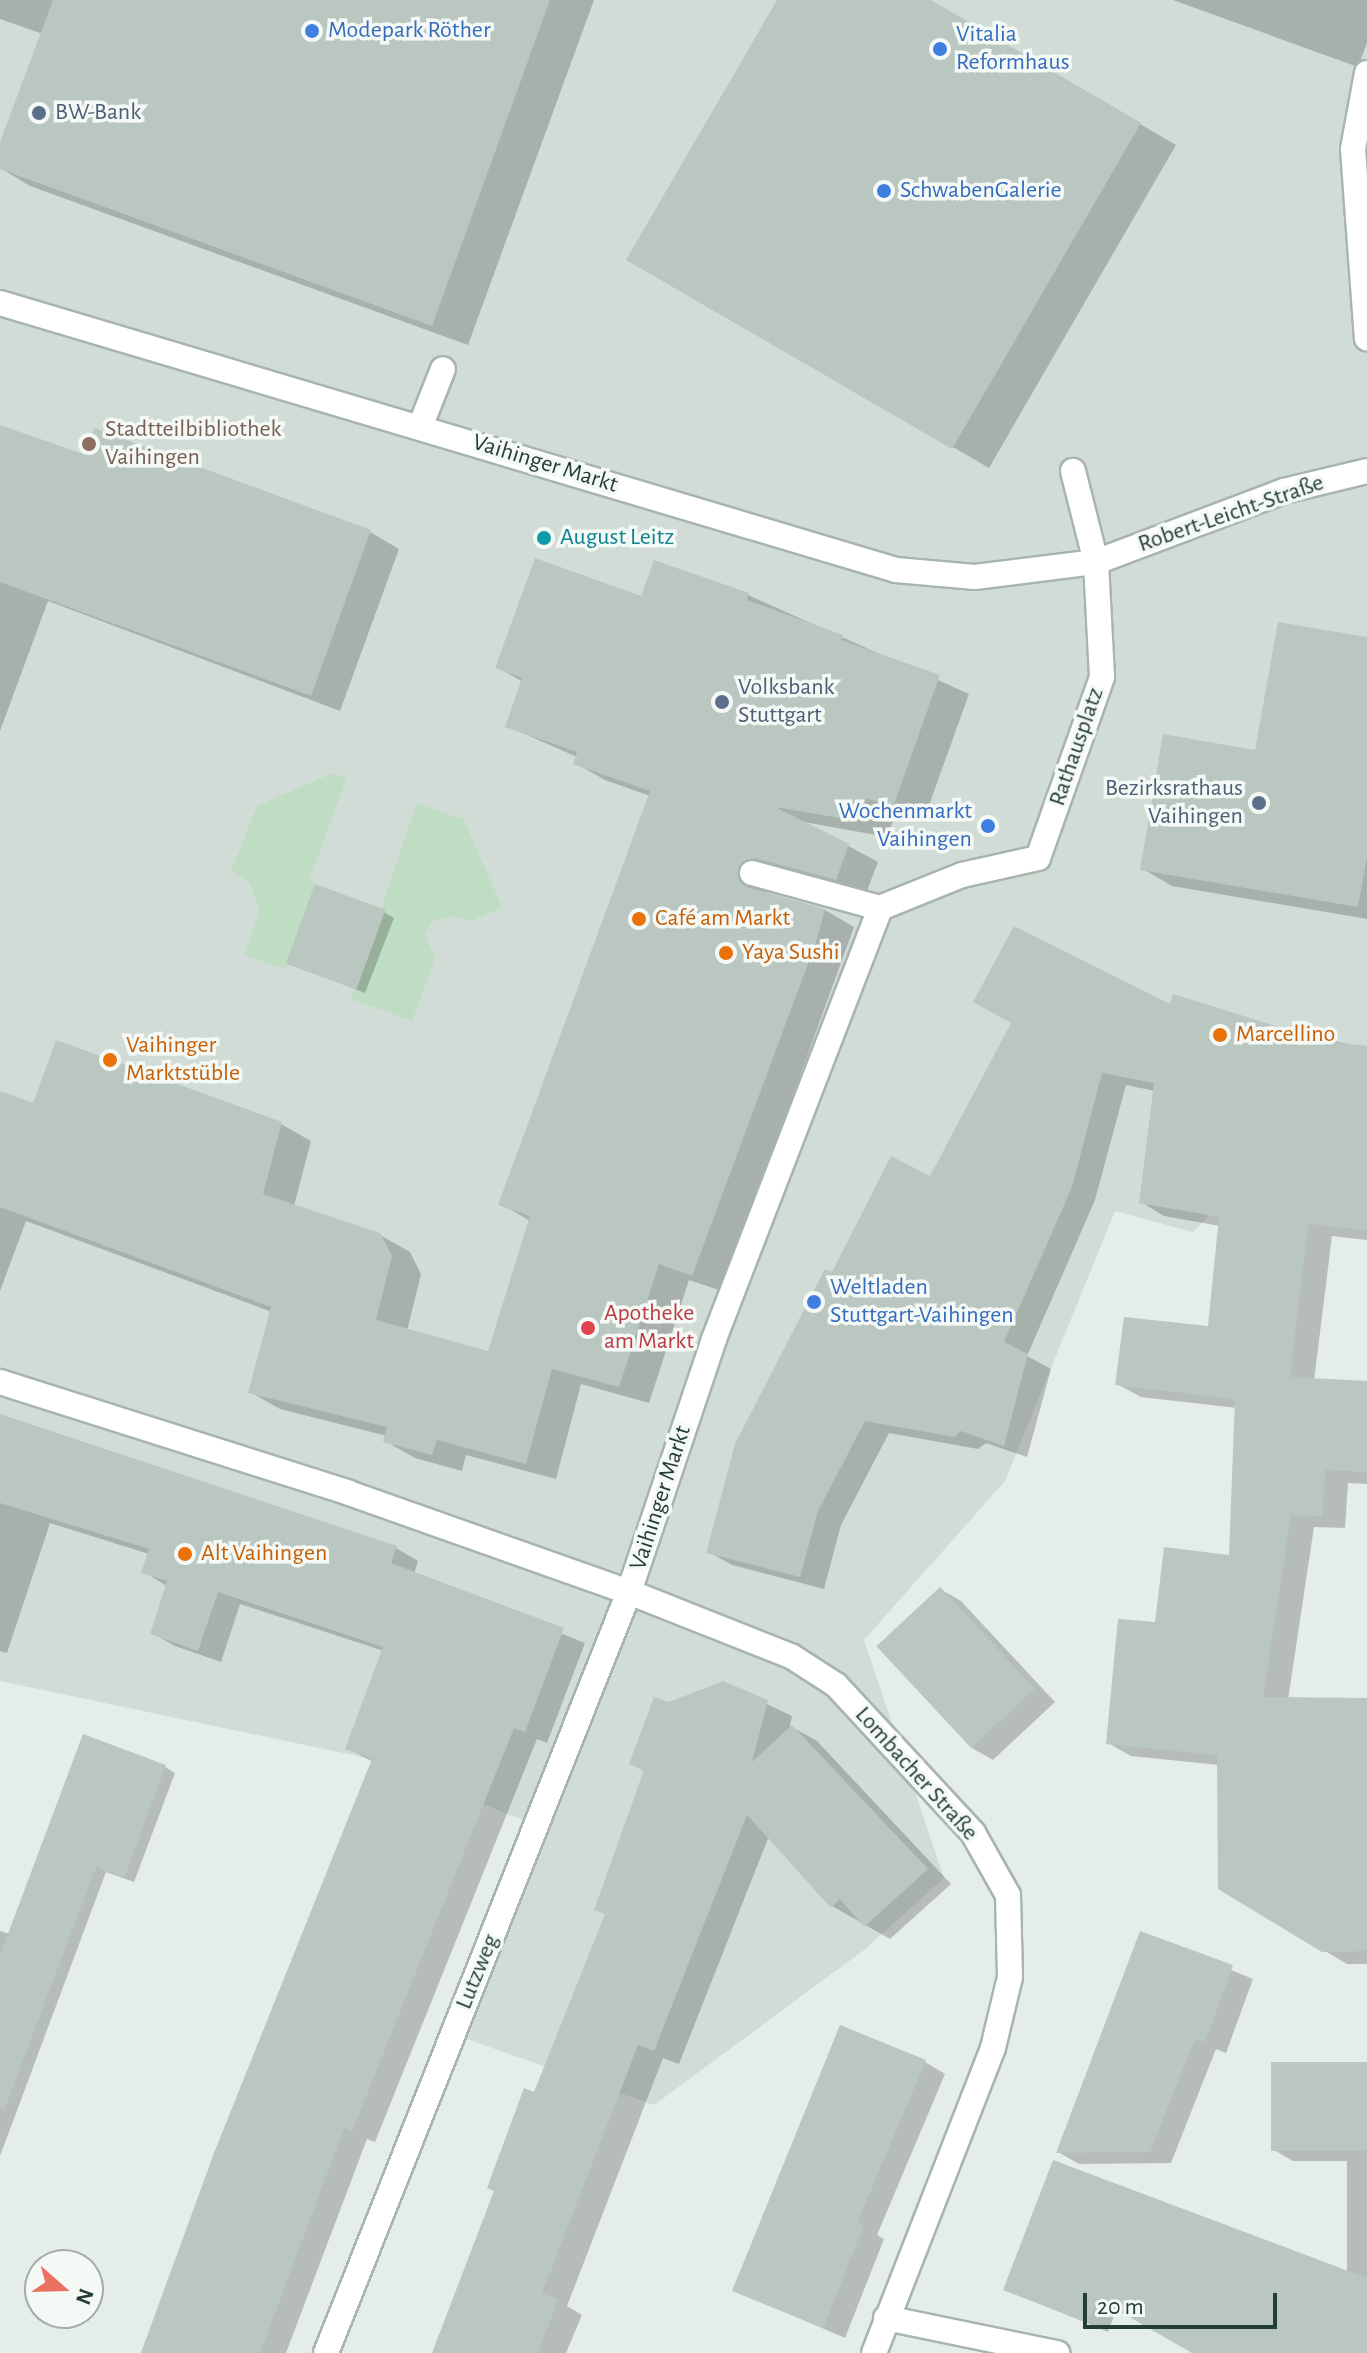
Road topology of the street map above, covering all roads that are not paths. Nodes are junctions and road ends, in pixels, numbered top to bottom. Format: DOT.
graph roads {
  1 [pos="1367,73"];
  2 [pos="0,303"];
  3 [pos="1367,338"];
  4 [pos="443,369"];
  5 [pos="420,427"];
  6 [pos="1073,471"];
  7 [pos="1367,471"];
  8 [pos="1096,562"];
  9 [pos="752,873"];
  10 [pos="880,908"];
  11 [pos="0,1382"];
  12 [pos="629,1592"];
  13 [pos="886,2318"];
  14 [pos="326,2353"];
  15 [pos="874,2353"];
  16 [pos="1057,2353"];
  1 -- 3 [label="street"];
  2 -- 5 [label="street, Vaihinger Markt"];
  4 -- 5 [label="street"];
  5 -- 8 [label="street, Vaihinger Markt"];
  6 -- 8 [label="street, Rathausplatz"];
  7 -- 8 [label="street, Robert-Leicht-Straße"];
  8 -- 10 [label="street, Rathausplatz"];
  9 -- 10 [label="street"];
  10 -- 12 [label="street, Vaihinger Markt"];
  11 -- 12 [label="street, Vaihinger Markt"];
  12 -- 13 [label="street, Lombacher Straße"];
  12 -- 14 [label="street, Lutzweg"];
  13 -- 15 [label="street, Lombacher Straße"];
  13 -- 16 [label="street"];
}
